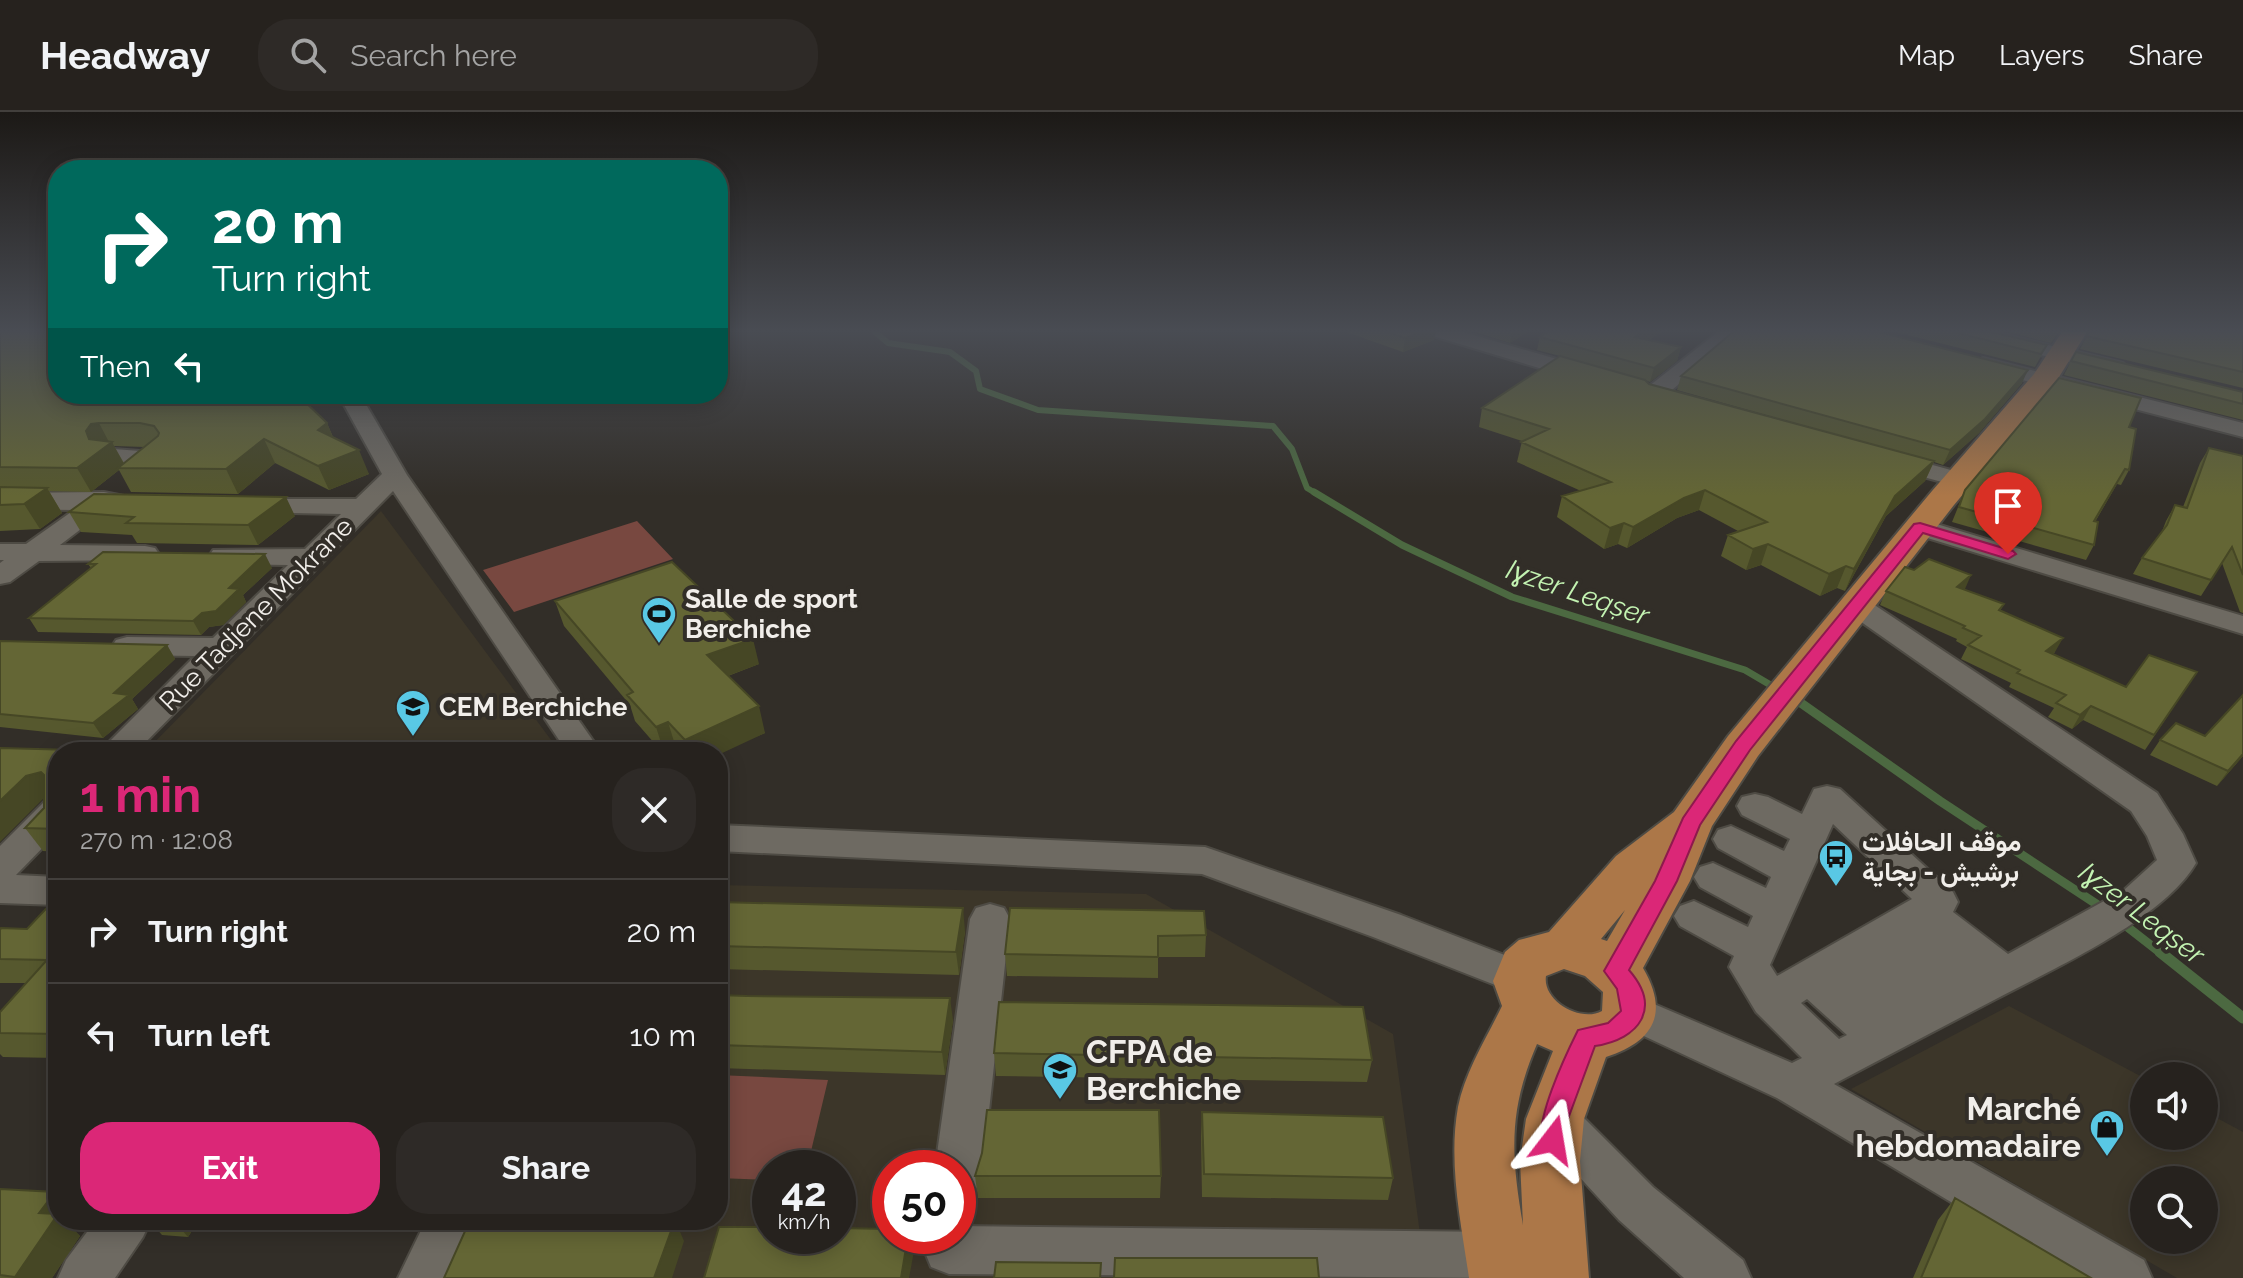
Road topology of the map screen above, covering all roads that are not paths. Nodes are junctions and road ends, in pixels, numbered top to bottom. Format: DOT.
graph roads {
  1 [pos="1625,386"];
  2 [pos="1663,386"];
  3 [pos="2038,386"];
  4 [pos="2073,386"];
  5 [pos="1652,395"];
  6 [pos="1682,403"];
  7 [pos="355,404"];
  8 [pos="2243,430"];
  9 [pos="1861,452"];
  10 [pos="114,456"];
  11 [pos="395,475"];
  12 [pos="1960,480"];
  13 [pos="0,501"];
  14 [pos="100,502"];
  15 [pos="147,503"];
  16 [pos="224,504"];
  17 [pos="363,507"];
  18 [pos="1920,527"];
  19 [pos="0,552"];
  20 [pos="32,552"];
  21 [pos="172,555"];
  22 [pos="203,555"];
  23 [pos="312,557"];
  24 [pos="0,576"];
  25 [pos="1857,606"];
  26 [pos="2243,625"];
  27 [pos="95,645"];
  28 [pos="222,647"];
  29 [pos="126,742"];
  30 [pos="577,742"];
  31 [pos="48,820"];
  32 [pos="728,838"];
  33 [pos="1725,848"];
  34 [pos="0,869"];
  35 [pos="1788,882"];
  36 [pos="0,889"];
  37 [pos="48,891"];
  38 [pos="990,919"];
  39 [pos="1868,943"];
  40 [pos="1564,949"];
  41 [pos="1523,992"];
  42 [pos="1771,1000"];
  43 [pos="1612,1007"];
  44 [pos="1942,1007"];
  45 [pos="1835,1063"];
  46 [pos="1793,1084"];
  47 [pos="1555,1119"];
  48 [pos="961,1150"];
  49 [pos="119,1230"];
  50 [pos="446,1230"];
  51 [pos="948,1255"];
  52 [pos="1499,1267"];
  53 [pos="84,1278"];
  54 [pos="424,1278"];
  55 [pos="1557,1278"];
  56 [pos="1725,1278"];
  57 [pos="2126,1278"];
  1 -- 5 [label="street"];
  2 -- 5 [label="street"];
  3 -- 12 [label="main road"];
  4 -- 8 [label="street"];
  5 -- 6 [label="street"];
  7 -- 11 [label="street"];
  9 -- 12 [label="street"];
  10 -- 14 [label="street"];
  11 -- 17 [label="street, Rue Tadjene Mokrane"];
  11 -- 30 [label="street"];
  12 -- 18 [label="main road"];
  13 -- 14 [label="street"];
  14 -- 15 [label="street"];
  14 -- 20 [label="street"];
  16 -- 17 [label="street"];
  17 -- 23 [label="street, Rue Tadjene Mokrane"];
  18 -- 25 [label="main road"];
  18 -- 26 [label="street"];
  19 -- 20 [label="street"];
  20 -- 21 [label="street"];
  20 -- 24 [label="street"];
  22 -- 23 [label="street"];
  23 -- 28 [label="street, Rue Tadjene Mokrane"];
  25 -- 33 [label="main road"];
  25 -- 44 [label="street"];
  27 -- 28 [label="street"];
  28 -- 29 [label="street, Rue Tadjene Mokrane"];
  31 -- 34 [label="street"];
  32 -- 41 [label="street"];
  33 -- 35 [label="street"];
  33 -- 35 [label="street"];
  33 -- 35 [label="street"];
  33 -- 40 [label="main road"];
  33 -- 43 [label="main road"];
  35 -- 39 [label="street"];
  35 -- 42 [label="street"];
  36 -- 37 [label="street"];
  38 -- 48 [label="street"];
  39 -- 42 [label="street"];
  39 -- 44 [label="street"];
  39 -- 44 [label="street"];
  39 -- 44 [label="street"];
  40 -- 41 [label="main road"];
  40 -- 43 [label="main road"];
  41 -- 43 [label="main road"];
  41 -- 52 [label="main road"];
  42 -- 45 [label="street"];
  43 -- 46 [label="street"];
  43 -- 47 [label="main road"];
  44 -- 45 [label="street"];
  45 -- 46 [label="street"];
  46 -- 57 [label="street"];
  47 -- 55 [label="main road"];
  47 -- 56 [label="street"];
  49 -- 53 [label="street"];
  50 -- 54 [label="street"];
  51 -- 52 [label="street"];
}
